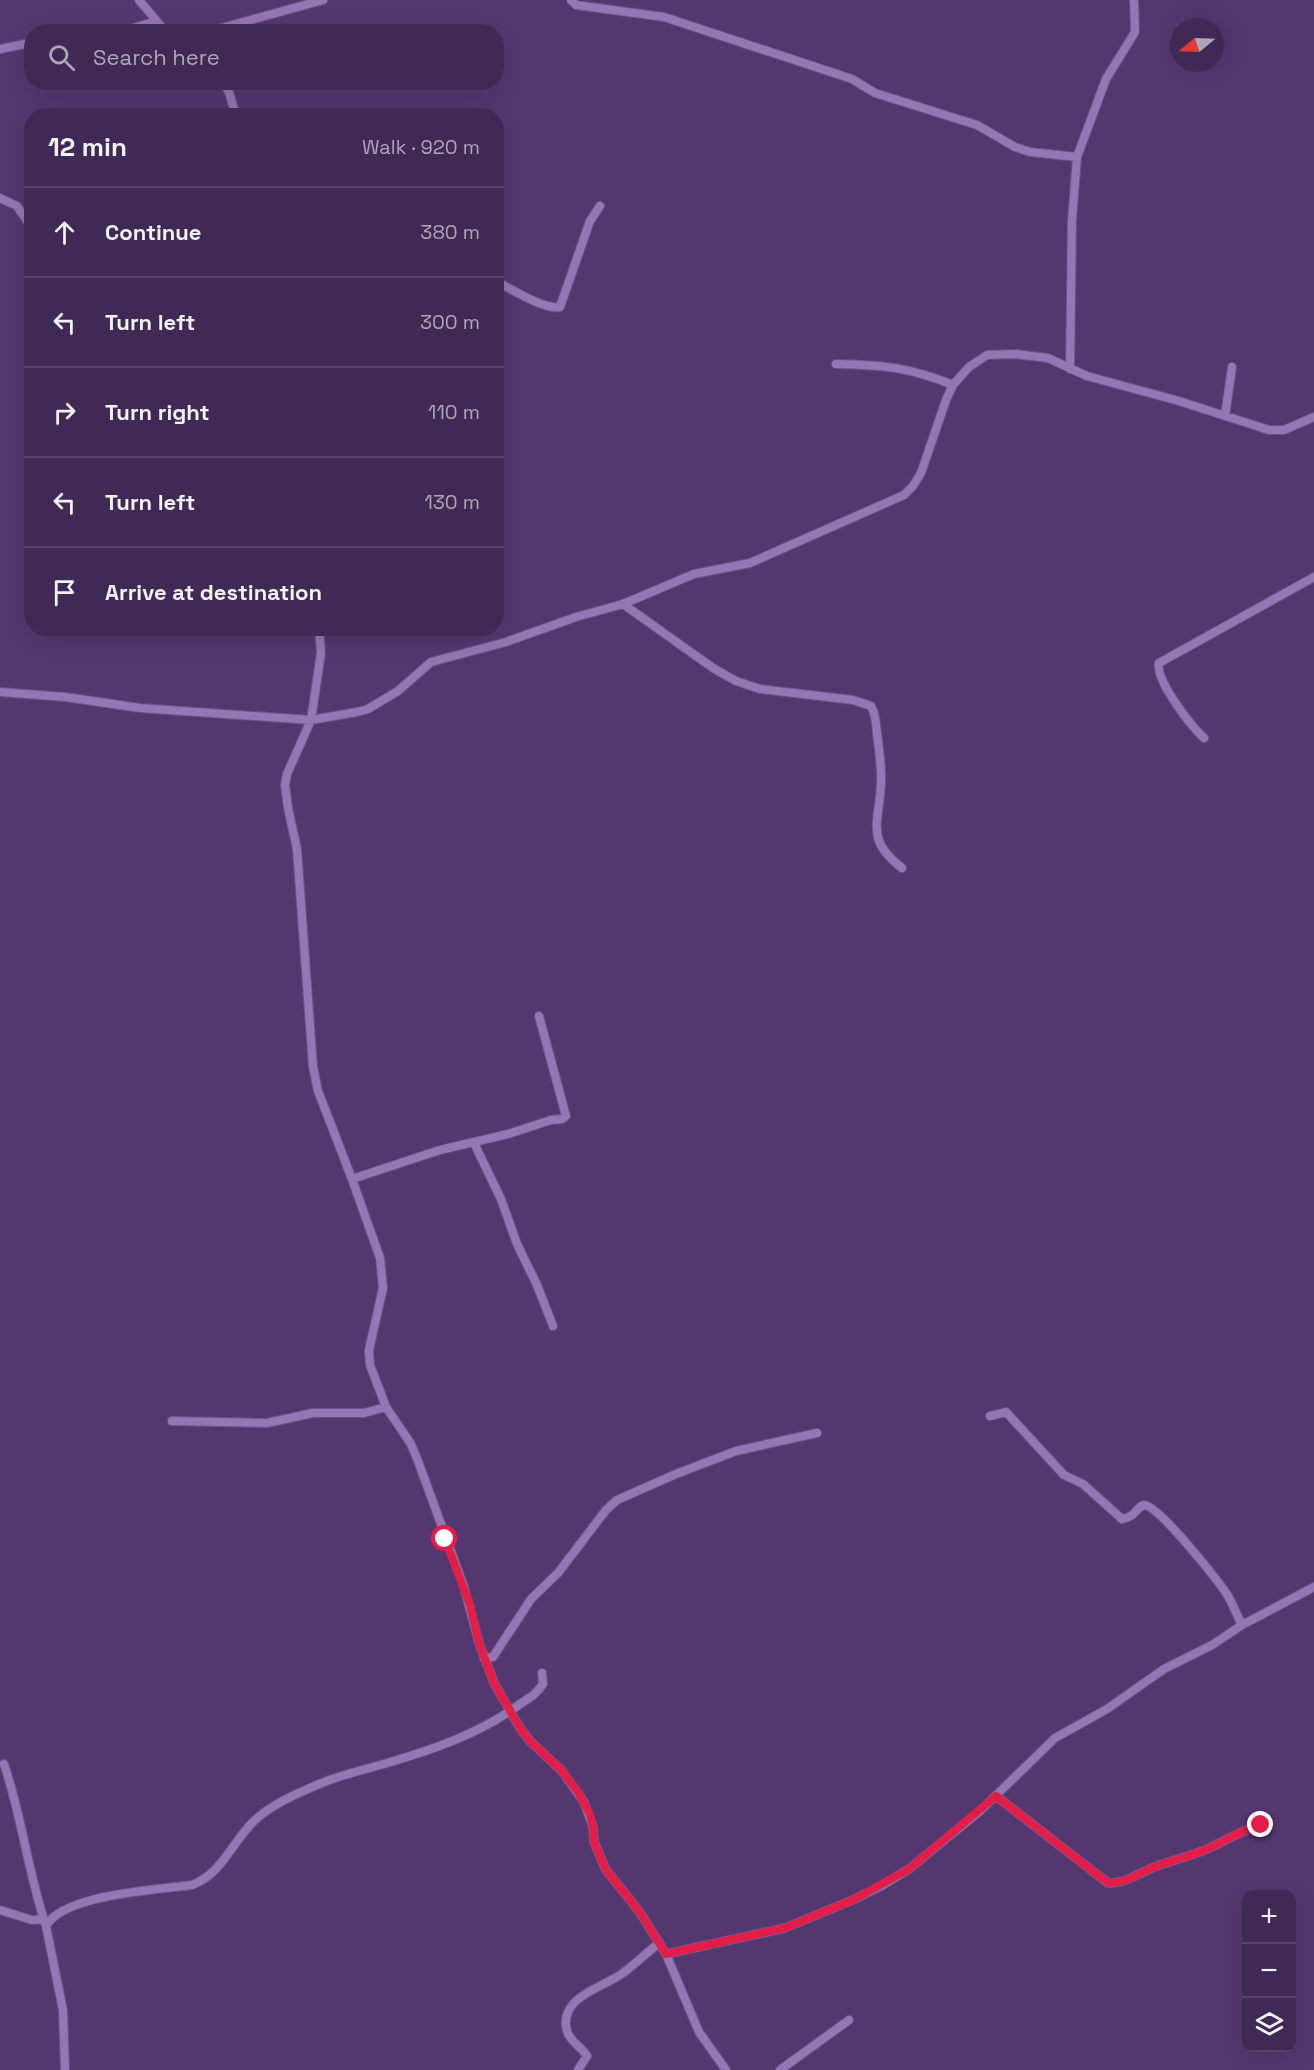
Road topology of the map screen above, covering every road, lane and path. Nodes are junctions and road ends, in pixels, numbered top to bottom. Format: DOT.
graph roads {
  1 [pos="140,0"];
  2 [pos="323,0"];
  3 [pos="572,0"];
  4 [pos="1134,0"];
  5 [pos="156,21"];
  6 [pos="146,24"];
  7 [pos="159,24"];
  8 [pos="236,24"];
  9 [pos="24,44"];
  10 [pos="0,49"];
  11 [pos="228,90"];
  12 [pos="234,108"];
  13 [pos="1077,158"];
  14 [pos="0,198"];
  15 [pos="600,206"];
  16 [pos="24,216"];
  17 [pos="504,286"];
  18 [pos="836,364"];
  19 [pos="1232,368"];
  20 [pos="1070,369"];
  21 [pos="953,385"];
  22 [pos="1225,416"];
  23 [pos="1314,417"];
  24 [pos="1314,577"];
  25 [pos="623,604"];
  26 [pos="320,636"];
  27 [pos="0,692"];
  28 [pos="311,720"];
  29 [pos="1204,738"];
  30 [pos="902,868"];
  31 [pos="539,1016"];
  32 [pos="474,1143"];
  33 [pos="352,1179"];
  34 [pos="553,1326"];
  35 [pos="386,1407"];
  36 [pos="990,1416"];
  37 [pos="172,1421"];
  38 [pos="817,1432"];
  39 [pos="1314,1587"];
  40 [pos="1242,1625"];
  41 [pos="484,1658"];
  42 [pos="542,1673"];
  43 [pos="510,1712"];
  44 [pos="4,1764"];
  45 [pos="996,1796"];
  46 [pos="1261,1825"];
  47 [pos="0,1910"];
  48 [pos="45,1922"];
  49 [pos="659,1942"];
  50 [pos="666,1954"];
  51 [pos="849,2020"];
  52 [pos="65,2070"];
  53 [pos="578,2070"];
  54 [pos="726,2070"];
  55 [pos="780,2070"];
  1 -- 5 [label="street"];
  2 -- 8 [label="street"];
  3 -- 13 [label="street"];
  4 -- 13 [label="street"];
  5 -- 6 [label="street"];
  5 -- 7 [label="street"];
  9 -- 10 [label="street"];
  11 -- 12 [label="street"];
  13 -- 20 [label="street"];
  14 -- 16 [label="street"];
  15 -- 17 [label="street"];
  18 -- 21 [label="street"];
  19 -- 22 [label="street"];
  20 -- 21 [label="street"];
  20 -- 22 [label="street"];
  21 -- 25 [label="street"];
  22 -- 23 [label="street"];
  24 -- 29 [label="street"];
  25 -- 28 [label="street"];
  25 -- 30 [label="street"];
  26 -- 28 [label="street"];
  27 -- 28 [label="street"];
  28 -- 33 [label="street"];
  31 -- 32 [label="street"];
  32 -- 33 [label="street"];
  32 -- 34 [label="street"];
  33 -- 35 [label="street"];
  35 -- 37 [label="street"];
  35 -- 41 [label="street"];
  36 -- 40 [label="street"];
  38 -- 41 [label="street"];
  39 -- 40 [label="street"];
  40 -- 45 [label="street"];
  41 -- 43 [label="street"];
  42 -- 43 [label="street"];
  43 -- 48 [label="street"];
  43 -- 49 [label="street"];
  44 -- 48 [label="street"];
  45 -- 46 [label="street"];
  45 -- 50 [label="street"];
  47 -- 48 [label="street"];
  48 -- 52 [label="street"];
  49 -- 50 [label="street"];
  49 -- 53 [label="street"];
  50 -- 54 [label="street"];
  51 -- 55 [label="street"];
}
